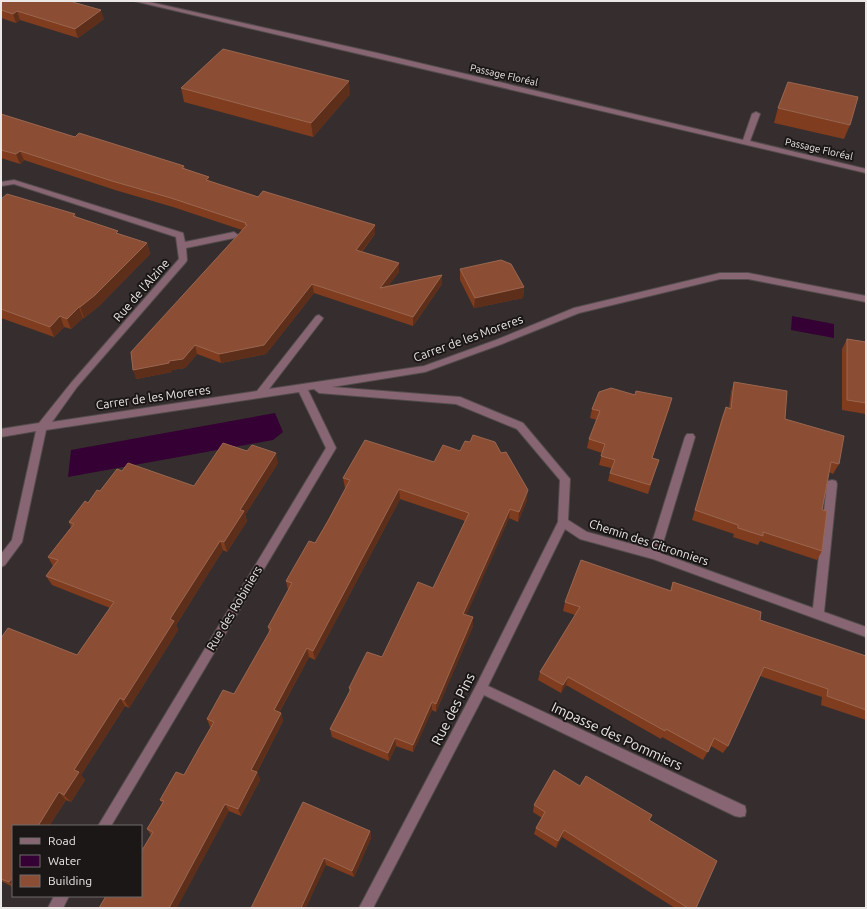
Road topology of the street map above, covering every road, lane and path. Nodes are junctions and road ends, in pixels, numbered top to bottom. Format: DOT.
graph roads {
  1 [pos="137,1"];
  2 [pos="756,114"];
  3 [pos="746,142"];
  4 [pos="866,171"];
  5 [pos="1,184"];
  6 [pos="234,235"];
  7 [pos="182,246"];
  8 [pos="866,299"];
  9 [pos="319,318"];
  10 [pos="302,388"];
  11 [pos="260,394"];
  12 [pos="42,427"];
  13 [pos="1,433"];
  14 [pos="690,437"];
  15 [pos="832,484"];
  16 [pos="563,522"];
  17 [pos="654,555"];
  18 [pos="1,562"];
  19 [pos="818,614"];
  20 [pos="866,632"];
  21 [pos="481,688"];
  22 [pos="740,811"];
  23 [pos="105,825"];
  24 [pos="61,897"];
  25 [pos="55,908"];
  26 [pos="366,908"];
  1 -- 3 [label="street, Passage Floréal"];
  2 -- 3 [label="street"];
  3 -- 4 [label="street, Passage Floréal"];
  5 -- 7 [label="street"];
  6 -- 7 [label="street"];
  7 -- 12 [label="street, Rue de l'Alzine"];
  8 -- 10 [label="street, Carrer de les Moreres"];
  9 -- 11 [label="street"];
  10 -- 11 [label="street, Carrer de les Moreres"];
  10 -- 16 [label="street"];
  10 -- 23 [label="street, Rue des Robiniers"];
  11 -- 12 [label="street, Carrer de les Moreres"];
  12 -- 13 [label="street, Carrer de les Moreres"];
  12 -- 18 [label="street"];
  14 -- 17 [label="street"];
  15 -- 19 [label="street"];
  16 -- 17 [label="street, Chemin des Citronniers"];
  16 -- 21 [label="street, Rue des Pins"];
  17 -- 19 [label="street, Chemin des Citronniers"];
  19 -- 20 [label="street, Chemin des Citronniers"];
  21 -- 22 [label="street, Impasse des Pommiers"];
  21 -- 26 [label="street, Rue des Pins"];
  24 -- 25 [label="street"];
}
